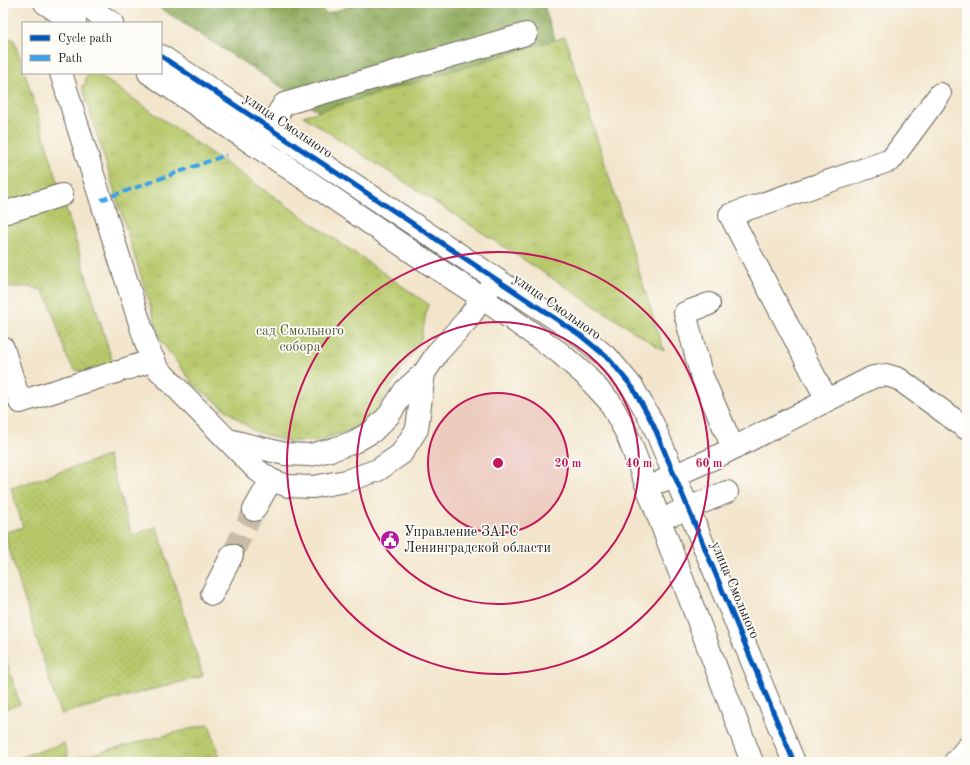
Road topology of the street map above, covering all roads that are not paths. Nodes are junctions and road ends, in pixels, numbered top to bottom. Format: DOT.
graph roads {
  1 [pos="82,3"];
  2 [pos="110,22"];
  3 [pos="526,34"];
  4 [pos="162,57"];
  5 [pos="61,74"];
  6 [pos="149,74"];
  7 [pos="940,94"];
  8 [pos="269,128"];
  9 [pos="257,147"];
  10 [pos="96,184"];
  11 [pos="3,213"];
  12 [pos="496,279"];
  13 [pos="482,298"];
  14 [pos="709,304"];
  15 [pos="3,348"];
  16 [pos="154,360"];
  17 [pos="424,373"];
  18 [pos="827,400"];
  19 [pos="967,429"];
  20 [pos="227,440"];
  21 [pos="733,448"];
  22 [pos="674,475"];
  23 [pos="271,480"];
  24 [pos="647,487"];
  25 [pos="727,492"];
  26 [pos="688,508"];
  27 [pos="254,510"];
  28 [pos="660,520"];
  29 [pos="232,555"];
  30 [pos="212,594"];
  31 [pos="728,605"];
  32 [pos="698,618"];
  33 [pos="967,748"];
  34 [pos="752,762"];
  35 [pos="794,762"];
  36 [pos="955,762"];
  1 -- 2 [label="street"];
  3 -- 8 [label="street"];
  4 -- 8 [label="street, улица Смольного"];
  5 -- 10 [label="street"];
  6 -- 9 [label="street"];
  7 -- 18 [label="street"];
  8 -- 9 [label="street"];
  8 -- 12 [label="street, улица Смольного"];
  9 -- 13 [label="street"];
  10 -- 11 [label="street"];
  10 -- 16 [label="street"];
  12 -- 13 [label="street"];
  12 -- 22 [label="street, улица Смольного"];
  13 -- 17 [label="street"];
  13 -- 24 [label="street"];
  14 -- 21 [label="street"];
  15 -- 16 [label="street"];
  16 -- 20 [label="street"];
  17 -- 20 [label="street"];
  17 -- 23 [label="street"];
  18 -- 19 [label="street"];
  18 -- 21 [label="street"];
  20 -- 23 [label="street"];
  21 -- 22 [label="street"];
  22 -- 24 [label="street"];
  22 -- 26 [label="street, улица Смольного"];
  23 -- 27 [label="street"];
  24 -- 28 [label="street"];
  25 -- 26 [label="street"];
  26 -- 28 [label="street"];
  26 -- 31 [label="street, улица Смольного"];
  28 -- 32 [label="street"];
  29 -- 30 [label="street"];
  31 -- 32 [label="street"];
  31 -- 35 [label="street, улица Смольного"];
  32 -- 34 [label="street"];
  33 -- 36 [label="street"];
}
